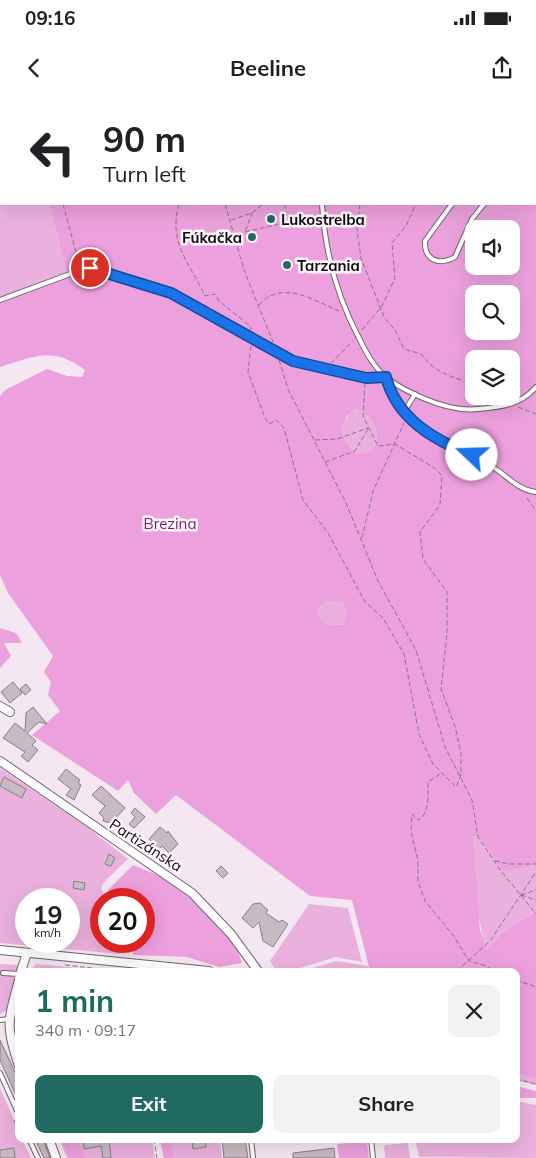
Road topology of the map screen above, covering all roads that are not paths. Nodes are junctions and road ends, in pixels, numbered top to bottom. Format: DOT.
graph roads {
  1 [pos="322,205"];
  2 [pos="451,205"];
  3 [pos="483,205"];
  4 [pos="0,300"];
  5 [pos="386,377"];
  6 [pos="536,387"];
  7 [pos="415,394"];
  8 [pos="404,412"];
  9 [pos="536,492"];
  10 [pos="0,706"];
  11 [pos="10,712"];
  12 [pos="0,760"];
  13 [pos="0,950"];
  14 [pos="15,952"];
  15 [pos="26,953"];
  16 [pos="22,968"];
  17 [pos="140,968"];
  18 [pos="256,968"];
  19 [pos="3,973"];
  20 [pos="15,974"];
  21 [pos="15,991"];
  22 [pos="4,1020"];
  23 [pos="15,1054"];
  24 [pos="0,1073"];
  25 [pos="15,1106"];
  26 [pos="31,1143"];
  27 [pos="50,1143"];
  28 [pos="251,1143"];
  29 [pos="371,1143"];
  30 [pos="38,1158"];
  31 [pos="56,1158"];
  32 [pos="253,1158"];
  33 [pos="373,1158"];
  1 -- 5 [label="lane"];
  2 -- 3 [label="lane"];
  4 -- 5 [label="lane"];
  5 -- 7 [label="lane"];
  5 -- 8 [label="lane"];
  6 -- 7 [label="lane"];
  7 -- 8 [label="lane"];
  8 -- 9 [label="lane"];
  10 -- 11 [label="street"];
  12 -- 18 [label="street, Partizánska"];
  13 -- 14 [label="street"];
  15 -- 16 [label="street"];
  15 -- 17 [label="street"];
  19 -- 20 [label="lane"];
  21 -- 22 [label="street"];
  22 -- 23 [label="street"];
  24 -- 25 [label="lane"];
  26 -- 30 [label="lane"];
  27 -- 31 [label="street"];
  28 -- 32 [label="lane"];
  29 -- 33 [label="lane"];
}
